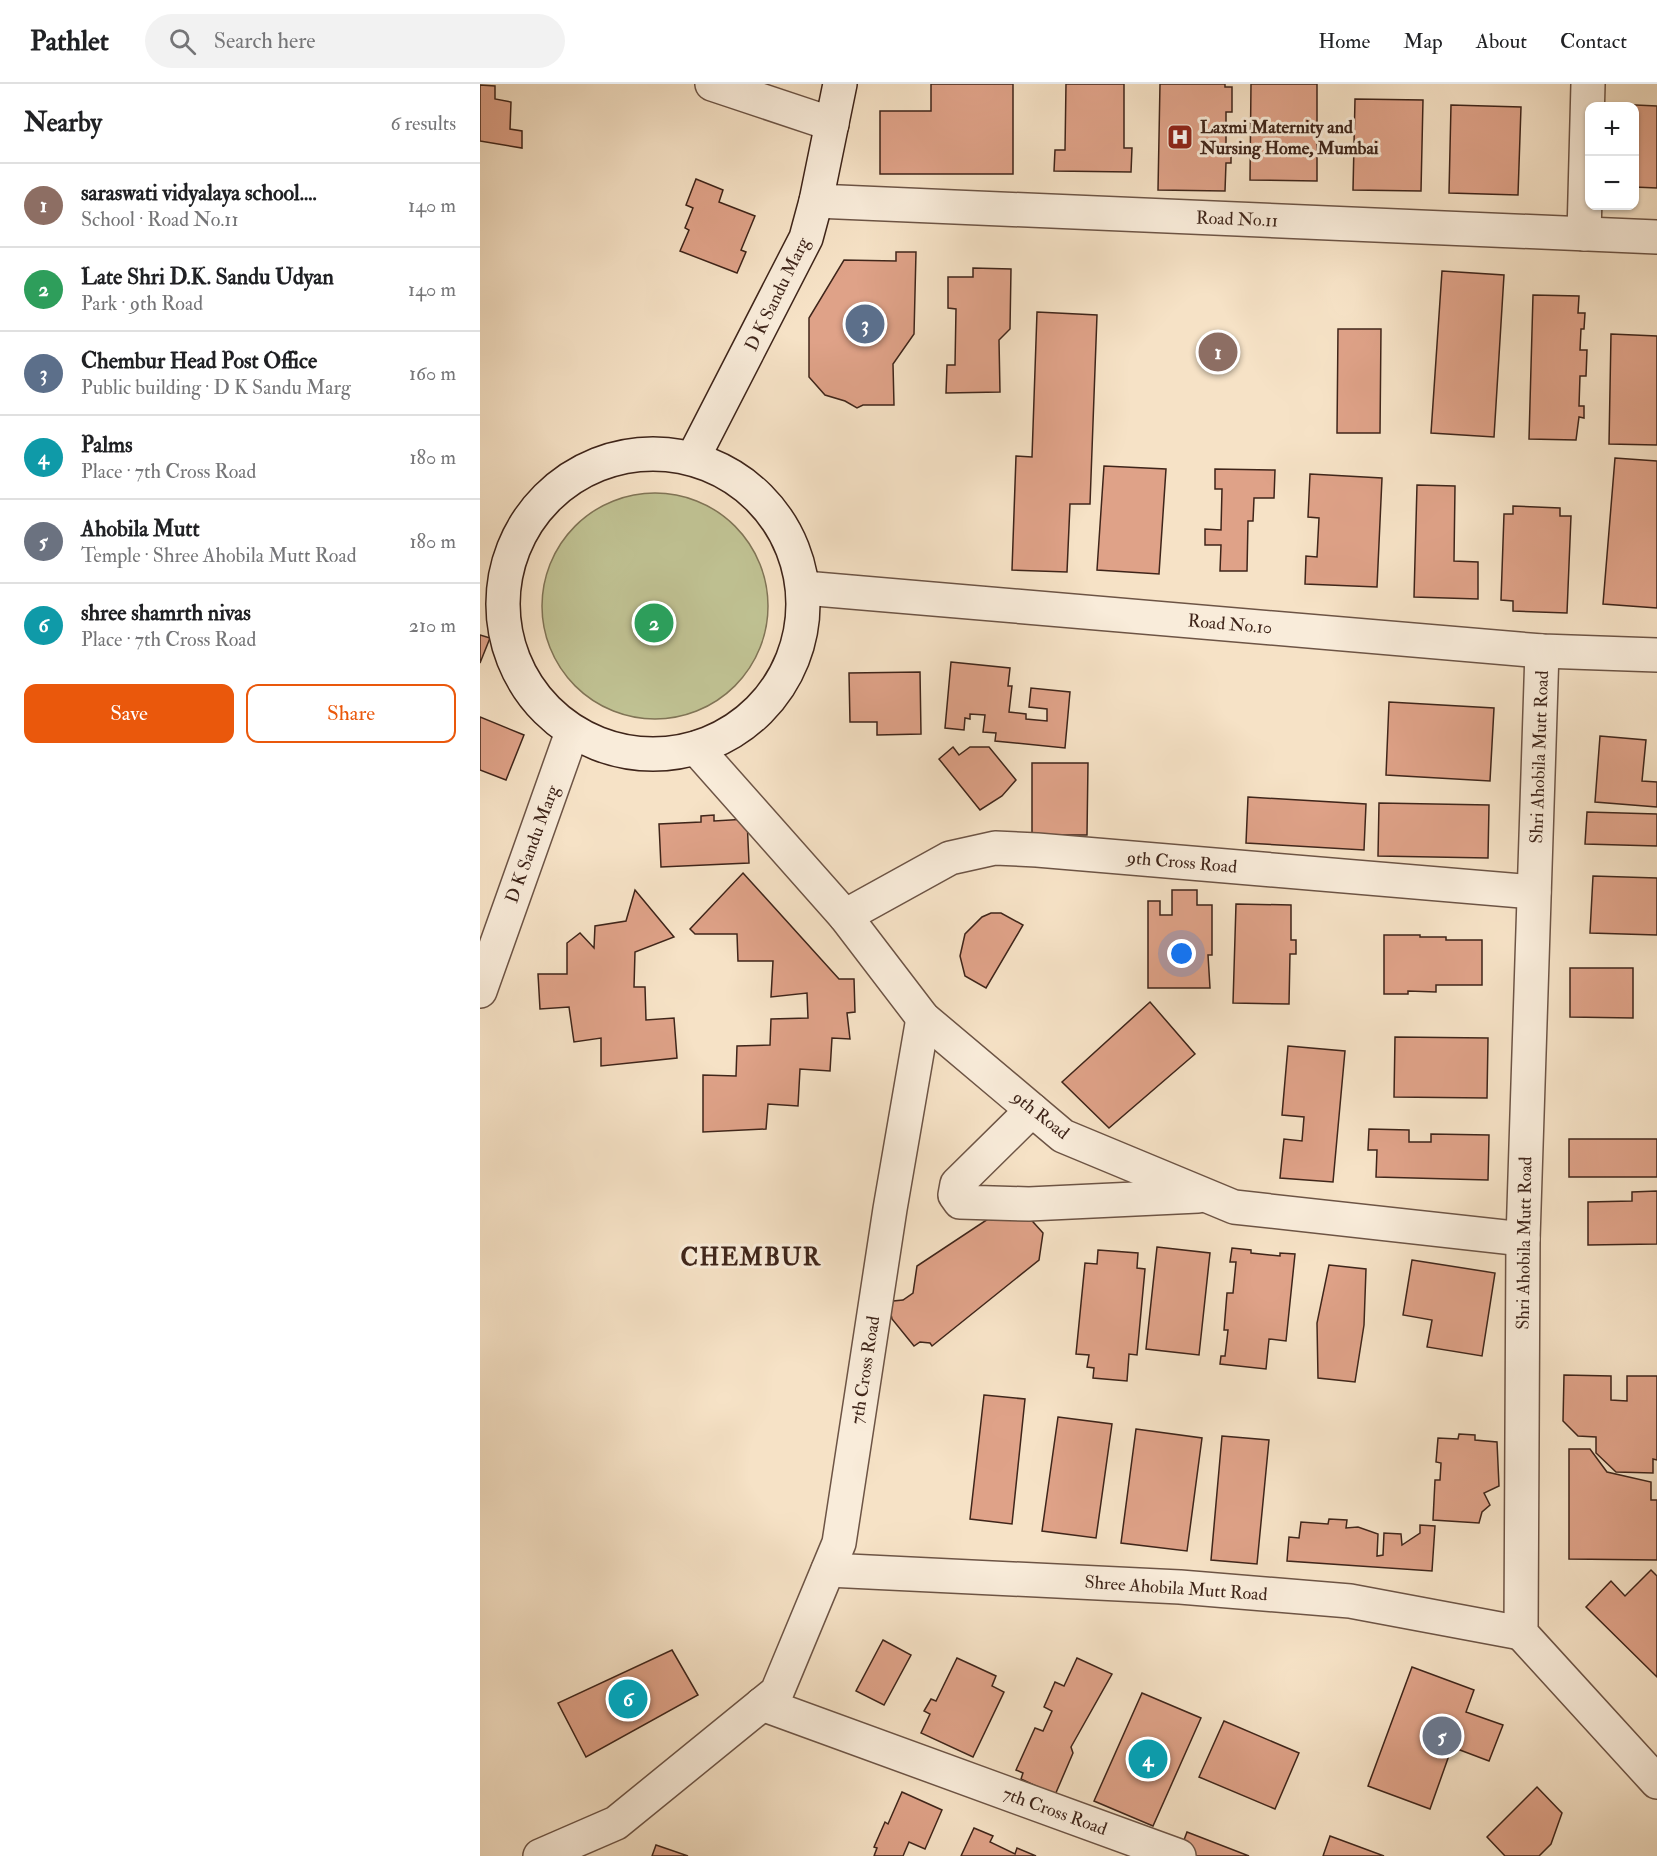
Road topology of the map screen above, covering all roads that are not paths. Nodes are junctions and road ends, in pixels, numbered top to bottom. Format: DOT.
graph roads {
  1 [pos="712,84"];
  2 [pos="840,84"];
  3 [pos="1588,84"];
  4 [pos="832,124"];
  5 [pos="816,201"];
  6 [pos="1584,234"];
  7 [pos="1657,237"];
  8 [pos="693,458"];
  9 [pos="804,588"];
  10 [pos="491,599"];
  11 [pos="1542,651"];
  12 [pos="1657,655"];
  13 [pos="572,732"];
  14 [pos="696,748"];
  15 [pos="1534,892"];
  16 [pos="845,916"];
  17 [pos="480,991"];
  18 [pos="922,1018"];
  19 [pos="1032,1110"];
  20 [pos="1206,1196"];
  21 [pos="1523,1239"];
  22 [pos="828,1570"];
  23 [pos="1521,1633"];
  24 [pos="762,1704"];
  25 [pos="1657,1782"];
  26 [pos="540,1856"];
  27 [pos="1179,1856"];
  1 -- 4 [label="street"];
  2 -- 4 [label="street, D K Sandu Marg"];
  3 -- 6 [label="street"];
  4 -- 5 [label="street, D K Sandu Marg"];
  5 -- 6 [label="street, Road No.11"];
  5 -- 8 [label="street, D K Sandu Marg"];
  6 -- 7 [label="street, Road No.11"];
  8 -- 9 [label="street"];
  8 -- 10 [label="street"];
  9 -- 11 [label="street, Road No.10"];
  9 -- 14 [label="street"];
  10 -- 13 [label="street"];
  11 -- 12 [label="street, Road No.10"];
  11 -- 15 [label="street, Shri Ahobila Mutt Road"];
  13 -- 14 [label="street"];
  13 -- 17 [label="street, D K Sandu Marg"];
  14 -- 16 [label="street, 9th Road"];
  15 -- 16 [label="street, 9th Cross Road"];
  15 -- 21 [label="street, Shri Ahobila Mutt Road"];
  16 -- 18 [label="street, 9th Road"];
  18 -- 19 [label="street, 9th Road"];
  18 -- 22 [label="street, 7th Cross Road"];
  19 -- 20 [label="street, 9th Road"];
  19 -- 20 [label="street"];
  20 -- 21 [label="street, 9th Road"];
  21 -- 23 [label="street, Shri Ahobila Mutt Road"];
  22 -- 23 [label="street, Shree Ahobila Mutt Road"];
  22 -- 24 [label="street, 7th Cross Road"];
  23 -- 25 [label="street"];
  24 -- 26 [label="street, 7th Cross Road"];
  24 -- 27 [label="street, 7th Cross Road"];
}
